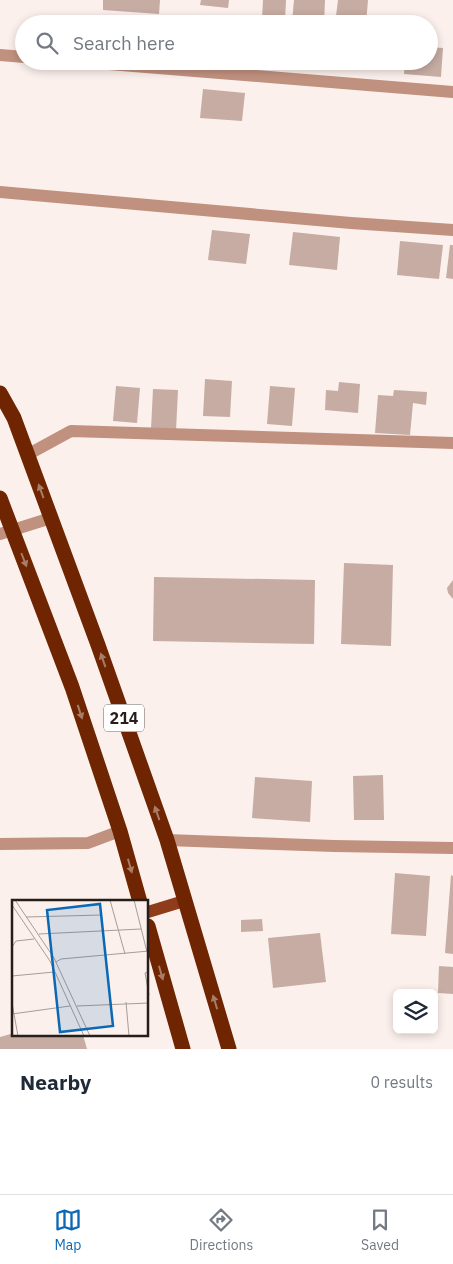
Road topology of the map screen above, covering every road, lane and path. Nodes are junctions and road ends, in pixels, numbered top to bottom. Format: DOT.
graph roads {
  1 [pos="0,56"];
  2 [pos="15,57"];
  3 [pos="183,70"];
  4 [pos="453,92"];
  5 [pos="0,192"];
  6 [pos="453,230"];
  7 [pos="0,393"];
  8 [pos="453,443"];
  9 [pos="27,455"];
  10 [pos="0,498"];
  11 [pos="50,518"];
  12 [pos="6,532"];
  13 [pos="120,831"];
  14 [pos="167,840"];
  15 [pos="0,844"];
  16 [pos="453,848"];
  17 [pos="139,900"];
  18 [pos="184,901"];
  19 [pos="149,912"];
  20 [pos="149,930"];
  21 [pos="183,1049"];
  22 [pos="229,1049"];
  1 -- 2 [label="street"];
  3 -- 4 [label="street"];
  5 -- 6 [label="street"];
  7 -- 9 [label="highway, 214"];
  8 -- 9 [label="street"];
  11 -- 9 [label="highway, 214, one-way"];
  10 -- 12 [label="highway, 214"];
  11 -- 12 [label="street"];
  14 -- 11 [label="highway, 214, one-way"];
  12 -- 13 [label="highway, 214, one-way"];
  13 -- 15 [label="street"];
  13 -- 17 [label="highway, 214, one-way"];
  14 -- 16 [label="street"];
  14 -- 18 [label="highway, 214"];
  18 -- 19 [label="main road"];
  22 -- 18 [label="highway, 214, one-way"];
  20 -- 21 [label="highway, one-way"];
}
